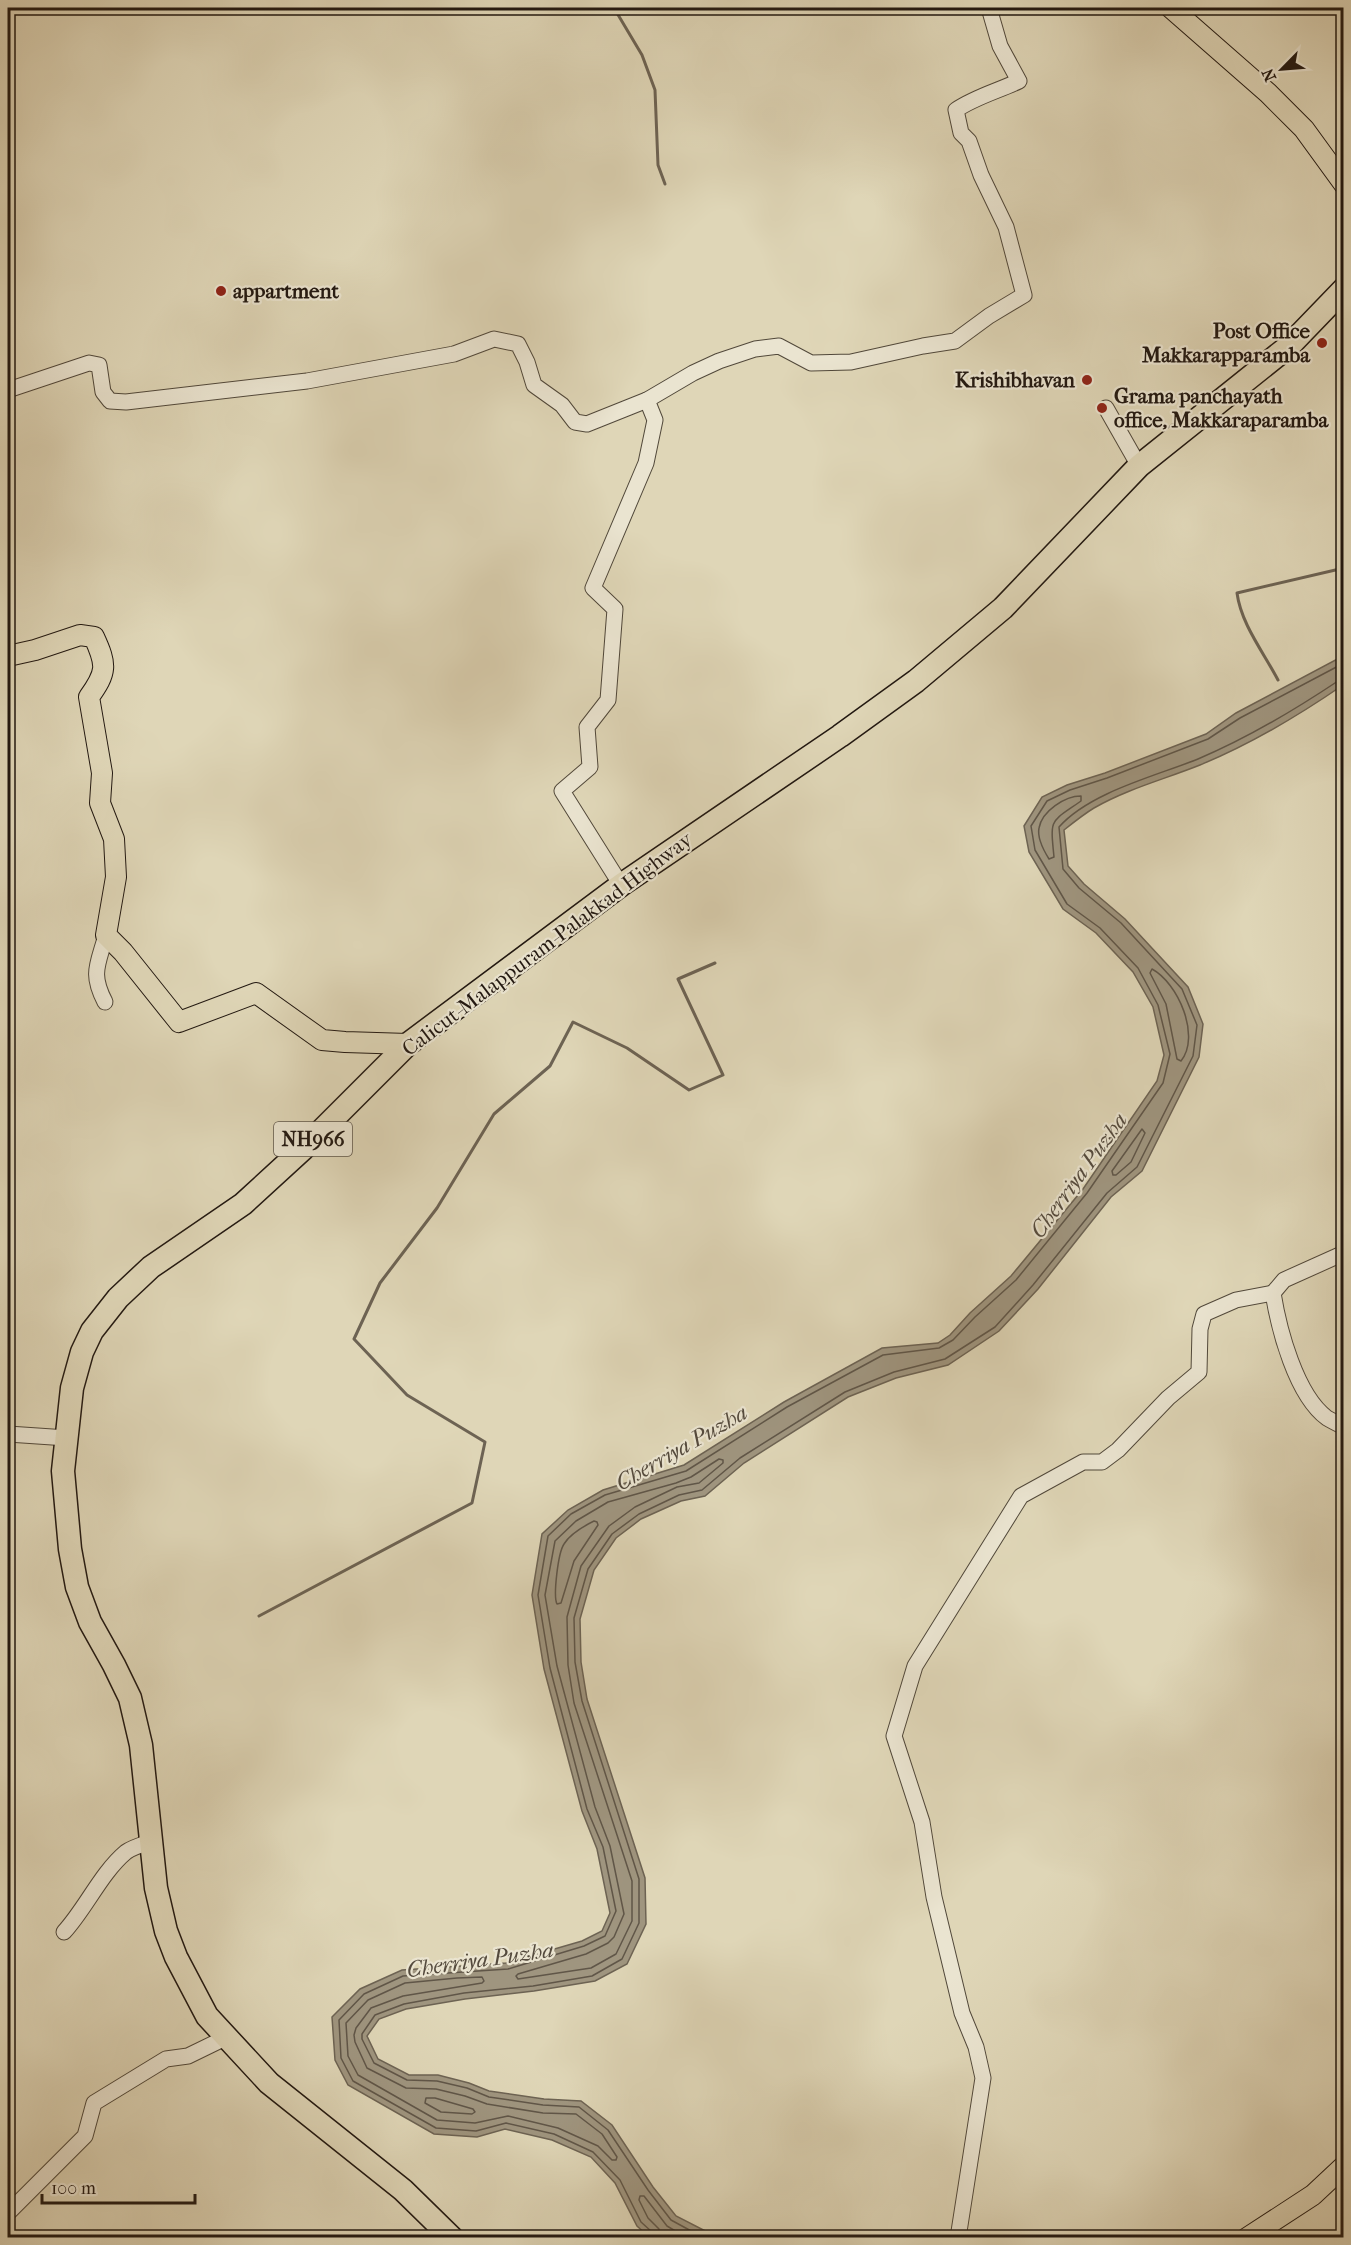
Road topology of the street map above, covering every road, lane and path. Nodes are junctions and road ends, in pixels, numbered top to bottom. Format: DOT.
graph roads {
  1 [pos="989,8"];
  2 [pos="1171,8"];
  3 [pos="1344,184"];
  4 [pos="1344,289"];
  5 [pos="8,390"];
  6 [pos="647,400"];
  7 [pos="1106,408"];
  8 [pos="1139,466"];
  9 [pos="8,656"];
  10 [pos="621,885"];
  11 [pos="106,935"];
  12 [pos="105,1002"];
  13 [pos="408,1044"];
  14 [pos="1344,1253"];
  15 [pos="1273,1293"];
  16 [pos="1344,1427"];
  17 [pos="8,1434"];
  18 [pos="68,1438"];
  19 [pos="153,1841"];
  20 [pos="64,1932"];
  21 [pos="227,2037"];
  22 [pos="1344,2166"];
  23 [pos="8,2213"];
  24 [pos="452,2238"];
  25 [pos="958,2238"];
  26 [pos="1247,2238"];
  1 -- 6 [label="street"];
  2 -- 3 [label="main road"];
  4 -- 8 [label="highway, Calicut-Malappuram-Palakkad Highway / NH966"];
  5 -- 6 [label="street"];
  6 -- 10 [label="street"];
  7 -- 8 [label="street"];
  8 -- 10 [label="highway, Calicut-Malappuram-Palakkad Highway / NH966"];
  9 -- 11 [label="main road"];
  10 -- 13 [label="highway, Calicut-Malappuram-Palakkad Highway / NH966"];
  11 -- 12 [label="street"];
  11 -- 13 [label="main road"];
  13 -- 18 [label="highway, Calicut-Malappuram-Palakkad Highway / NH966"];
  14 -- 15 [label="street"];
  15 -- 16 [label="street"];
  15 -- 25 [label="street"];
  17 -- 18 [label="street"];
  18 -- 19 [label="highway, Calicut-Malappuram-Palakkad Highway / NH966"];
  19 -- 20 [label="street"];
  19 -- 21 [label="highway, Calicut-Malappuram-Palakkad Highway / NH966"];
  21 -- 23 [label="street"];
  21 -- 24 [label="highway, Calicut-Malappuram-Palakkad Highway / NH966"];
  22 -- 26 [label="main road"];
}
